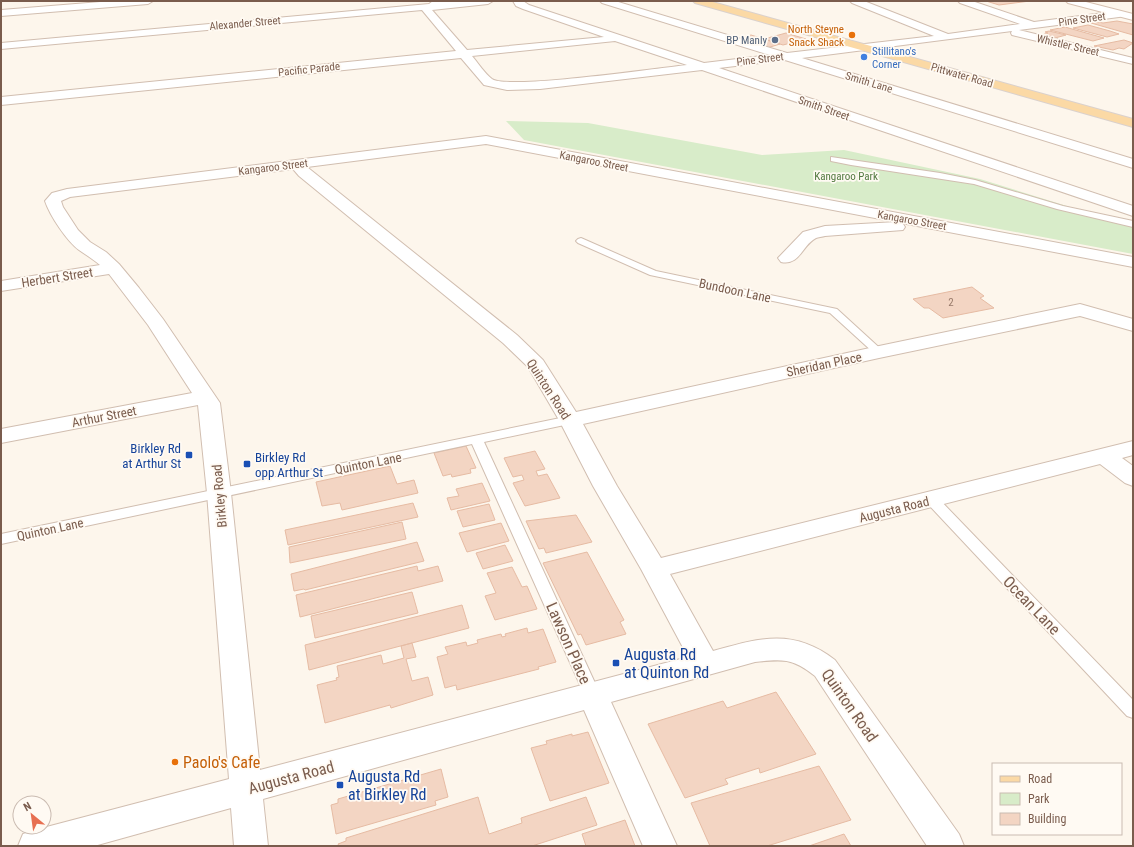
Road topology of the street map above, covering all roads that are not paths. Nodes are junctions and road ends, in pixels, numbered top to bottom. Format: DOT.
graph roads {
  1 [pos="148,1"];
  2 [pos="488,1"];
  3 [pos="518,1"];
  4 [pos="604,1"];
  5 [pos="698,1"];
  6 [pos="855,1"];
  7 [pos="963,1"];
  8 [pos="1070,1"];
  9 [pos="436,3"];
  10 [pos="1,13"];
  11 [pos="1119,14"];
  12 [pos="1133,17"];
  13 [pos="1034,25"];
  14 [pos="1003,30"];
  15 [pos="947,37"];
  16 [pos="617,38"];
  17 [pos="1,46"];
  18 [pos="864,48"];
  19 [pos="465,54"];
  20 [pos="785,56"];
  21 [pos="1133,61"];
  22 [pos="701,66"];
  23 [pos="1,100"];
  24 [pos="1133,123"];
  25 [pos="435,146"];
  26 [pos="834,159"];
  27 [pos="297,164"];
  28 [pos="1133,164"];
  29 [pos="59,197"];
  30 [pos="1133,211"];
  31 [pos="1133,224"];
  32 [pos="940,225"];
  33 [pos="581,240"];
  34 [pos="787,258"];
  35 [pos="1133,262"];
  36 [pos="114,268"];
  37 [pos="1,286"];
  38 [pos="1133,325"];
  39 [pos="879,352"];
  40 [pos="206,396"];
  41 [pos="570,420"];
  42 [pos="1,436"];
  43 [pos="477,440"];
  44 [pos="1133,448"];
  45 [pos="1104,455"];
  46 [pos="1133,478"];
  47 [pos="219,493"];
  48 [pos="931,499"];
  49 [pos="1,539"];
  50 [pos="654,569"];
  51 [pos="706,664"];
  52 [pos="593,696"];
  53 [pos="1133,711"];
  54 [pos="245,789"];
  55 [pos="35,846"];
  56 [pos="251,846"];
  57 [pos="660,846"];
  58 [pos="947,846"];
  1 -- 10 [label="street"];
  2 -- 9 [label="street, Alexander Street"];
  3 -- 16 [label="street, Smith Street"];
  4 -- 20 [label="street, Smith Lane"];
  5 -- 18 [label="main road, Pittwater Road"];
  6 -- 15 [label="street"];
  7 -- 13 [label="street"];
  8 -- 11 [label="street"];
  9 -- 17 [label="street, Alexander Street"];
  9 -- 19 [label="street"];
  11 -- 12 [label="street"];
  11 -- 13 [label="street, Pine Street"];
  13 -- 14 [label="street, Pine Street"];
  14 -- 15 [label="street, Pine Street"];
  14 -- 21 [label="street, Whistler Street"];
  15 -- 18 [label="street, Pine Street"];
  16 -- 19 [label="street, Pacific Parade"];
  16 -- 22 [label="street, Smith Street"];
  18 -- 20 [label="street, Pine Street"];
  18 -- 24 [label="main road, Pittwater Road"];
  19 -- 22 [label="street, Pine Street"];
  19 -- 23 [label="street, Pacific Parade"];
  20 -- 22 [label="street, Pine Street"];
  20 -- 28 [label="street, Smith Lane"];
  22 -- 30 [label="street, Smith Street"];
  25 -- 27 [label="street, Kangaroo Street"];
  25 -- 29 [label="street"];
  25 -- 32 [label="street, Kangaroo Street"];
  26 -- 31 [label="lane"];
  27 -- 29 [label="street, Kangaroo Street"];
  27 -- 41 [label="street, Quinton Road"];
  29 -- 36 [label="street, Birkley Road"];
  32 -- 34 [label="street"];
  32 -- 35 [label="street, Kangaroo Street"];
  33 -- 39 [label="lane, Bundoon Lane"];
  36 -- 37 [label="street, Herbert Street"];
  36 -- 40 [label="street, Birkley Road"];
  38 -- 39 [label="street, Sheridan Place"];
  39 -- 41 [label="street, Sheridan Place"];
  40 -- 42 [label="street, Arthur Street"];
  40 -- 47 [label="street, Birkley Road"];
  41 -- 43 [label="lane, Quinton Lane"];
  41 -- 50 [label="street, Quinton Road"];
  43 -- 47 [label="lane, Quinton Lane"];
  43 -- 52 [label="lane, Lawson Place"];
  44 -- 45 [label="street, Augusta Road"];
  45 -- 46 [label="street"];
  45 -- 48 [label="street, Augusta Road"];
  47 -- 49 [label="lane, Quinton Lane"];
  47 -- 54 [label="street, Birkley Road"];
  48 -- 50 [label="street, Augusta Road"];
  48 -- 53 [label="lane, Ocean Lane"];
  50 -- 51 [label="street, Quinton Road"];
  51 -- 52 [label="street, Quinton Road"];
  51 -- 58 [label="street, Quinton Road"];
  52 -- 54 [label="street, Augusta Road"];
  52 -- 57 [label="street, Lawson Place"];
  54 -- 55 [label="street, Augusta Road"];
  54 -- 56 [label="street, Birkley Road"];
}
